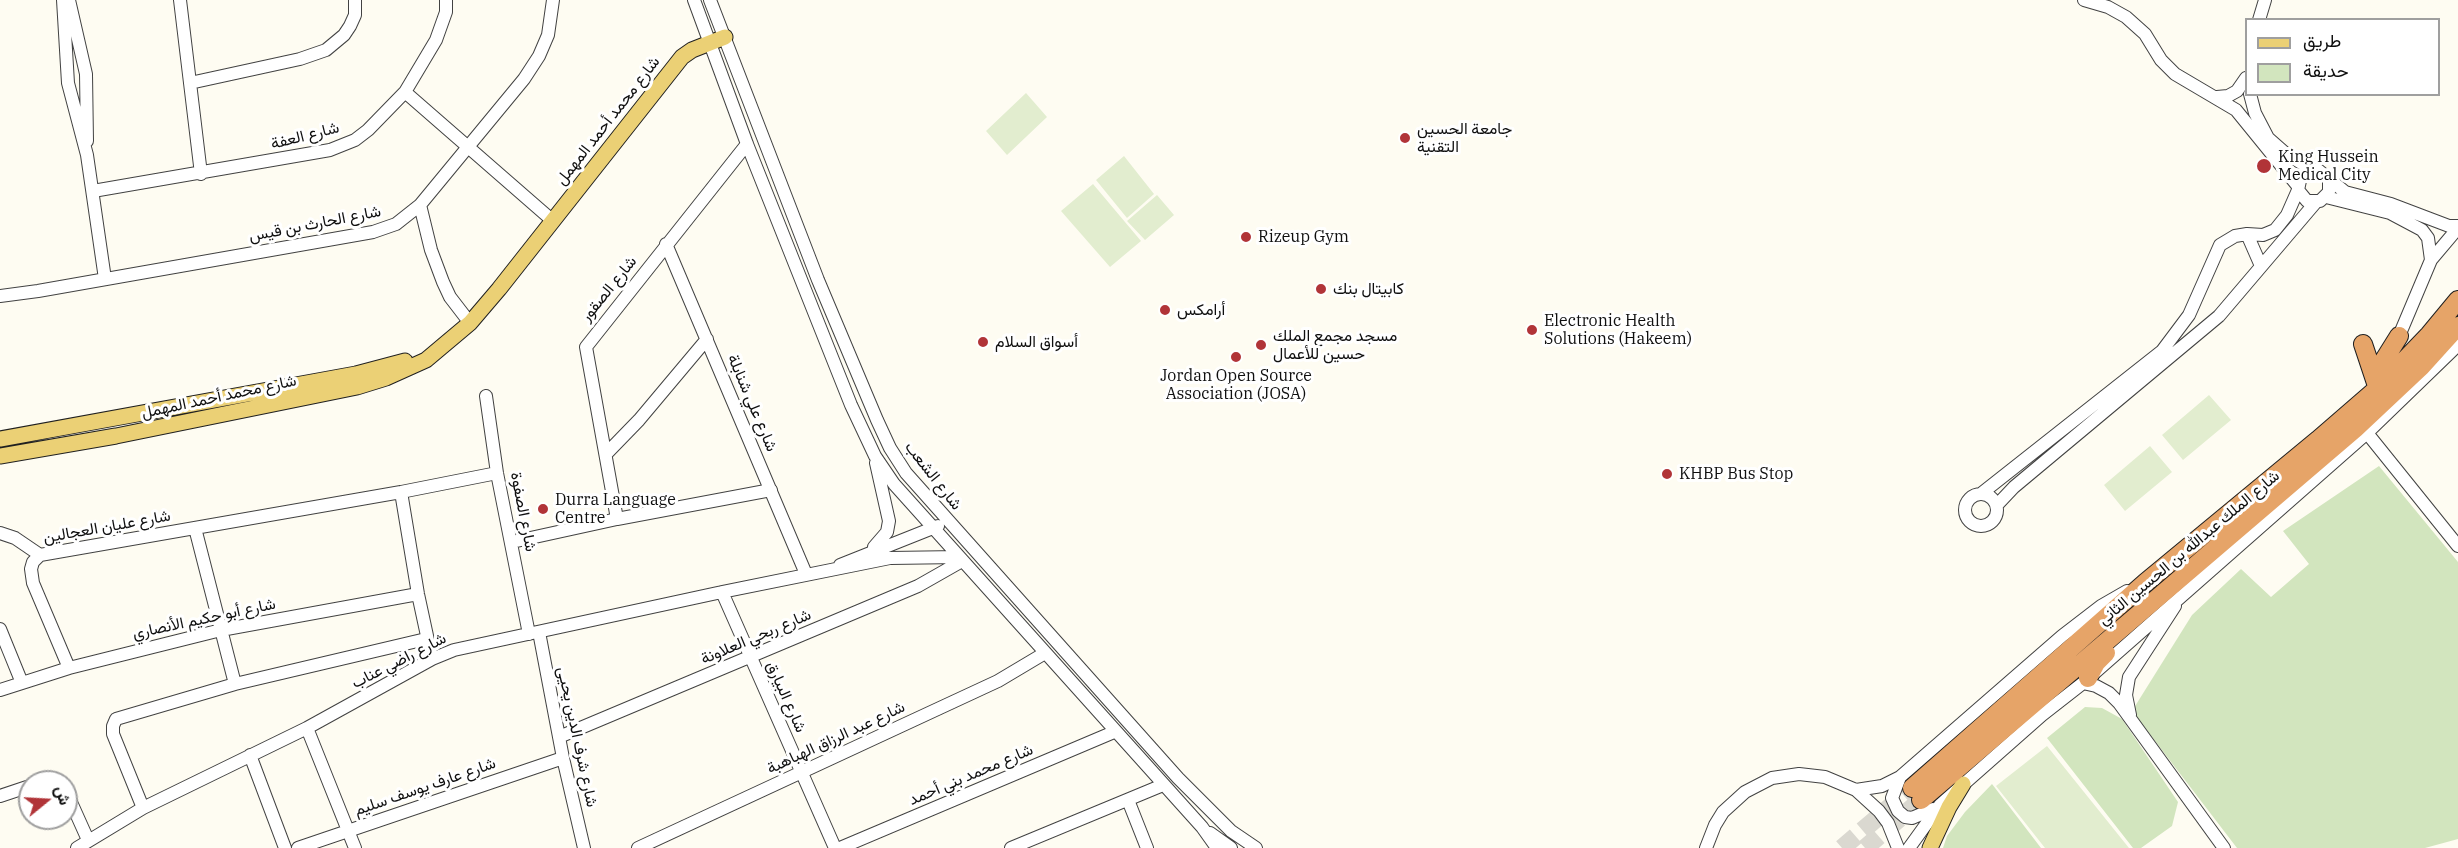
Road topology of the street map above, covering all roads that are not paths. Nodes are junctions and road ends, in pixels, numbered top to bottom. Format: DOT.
graph roads {
  1 [pos="63,0"];
  2 [pos="69,0"];
  3 [pos="180,0"];
  4 [pos="355,0"];
  5 [pos="446,0"];
  6 [pos="553,0"];
  7 [pos="694,0"];
  8 [pos="710,0"];
  9 [pos="2084,0"];
  10 [pos="2265,0"];
  11 [pos="2260,18"];
  12 [pos="725,37"];
  13 [pos="709,42"];
  14 [pos="2245,81"];
  15 [pos="190,83"];
  16 [pos="405,92"];
  17 [pos="2251,96"];
  18 [pos="2217,97"];
  19 [pos="747,144"];
  20 [pos="469,146"];
  21 [pos="87,154"];
  22 [pos="2313,170"];
  23 [pos="201,174"];
  24 [pos="2329,182"];
  25 [pos="2297,188"];
  26 [pos="93,191"];
  27 [pos="2321,200"];
  28 [pos="420,205"];
  29 [pos="2391,208"];
  30 [pos="553,220"];
  31 [pos="2458,227"];
  32 [pos="2247,234"];
  33 [pos="666,244"];
  34 [pos="2431,260"];
  35 [pos="2261,267"];
  36 [pos="105,279"];
  37 [pos="0,293"];
  38 [pos="2458,300"];
  39 [pos="470,323"];
  40 [pos="2458,326"];
  41 [pos="2399,336"];
  42 [pos="707,339"];
  43 [pos="2363,344"];
  44 [pos="2458,345"];
  45 [pos="436,350"];
  46 [pos="2376,382"];
  47 [pos="486,396"];
  48 [pos="2367,433"];
  49 [pos="0,439"];
  50 [pos="606,454"];
  51 [pos="0,456"];
  52 [pos="875,456"];
  53 [pos="498,473"];
  54 [pos="771,490"];
  55 [pos="401,492"];
  56 [pos="1982,494"];
  57 [pos="1997,505"];
  58 [pos="616,519"];
  59 [pos="948,522"];
  60 [pos="195,528"];
  61 [pos="933,528"];
  62 [pos="0,533"];
  63 [pos="512,542"];
  64 [pos="2458,546"];
  65 [pos="870,551"];
  66 [pos="40,555"];
  67 [pos="961,559"];
  68 [pos="834,568"];
  69 [pos="806,574"];
  70 [pos="722,592"];
  71 [pos="418,594"];
  72 [pos="2172,594"];
  73 [pos="0,629"];
  74 [pos="221,630"];
  75 [pos="534,633"];
  76 [pos="426,639"];
  77 [pos="1045,653"];
  78 [pos="751,658"];
  79 [pos="432,659"];
  80 [pos="69,669"];
  81 [pos="2085,680"];
  82 [pos="22,683"];
  83 [pos="235,684"];
  84 [pos="0,690"];
  85 [pos="1101,690"];
  86 [pos="1088,701"];
  87 [pos="2133,722"];
  88 [pos="307,728"];
  89 [pos="1114,732"];
  90 [pos="559,737"];
  91 [pos="250,755"];
  92 [pos="563,758"];
  93 [pos="801,772"];
  94 [pos="1963,784"];
  95 [pos="1163,785"];
  96 [pos="1911,788"];
  97 [pos="18,790"];
  98 [pos="1856,790"];
  99 [pos="0,796"];
  100 [pos="1128,800"];
  101 [pos="1940,805"];
  102 [pos="143,808"];
  103 [pos="78,818"];
  104 [pos="1202,827"];
  105 [pos="349,830"];
  106 [pos="88,840"];
  107 [pos="1705,847"];
  108 [pos="77,848"];
  109 [pos="285,848"];
  110 [pos="298,848"];
  111 [pos="355,848"];
  112 [pos="584,848"];
  113 [pos="638,848"];
  114 [pos="835,848"];
  115 [pos="840,848"];
  116 [pos="1011,848"];
  117 [pos="1147,848"];
  118 [pos="1217,848"];
  119 [pos="1231,848"];
  120 [pos="1256,848"];
  121 [pos="1898,848"];
  122 [pos="1909,848"];
  123 [pos="1930,848"];
  124 [pos="2224,848"];
  1 -- 21 [label="street"];
  2 -- 21 [label="street"];
  3 -- 15 [label="street"];
  4 -- 15 [label="street"];
  5 -- 16 [label="street, شارع العفة"];
  6 -- 20 [label="street, شارع الحارث بن قيس"];
  7 -- 13 [label="street, شارع الشعب"];
  8 -- 12 [label="street, شارع الشعب"];
  9 -- 18 [label="street"];
  10 -- 11 [label="street"];
  12 -- 13 [label="main road, شارع محمد أحمد المهمل"];
  12 -- 59 [label="street, شارع الشعب"];
  13 -- 19 [label="street, شارع الشعب"];
  13 -- 30 [label="main road, شارع محمد أحمد المهمل"];
  14 -- 18 [label="street"];
  15 -- 23 [label="street"];
  16 -- 20 [label="street"];
  16 -- 23 [label="street, شارع العفة"];
  17 -- 22 [label="street"];
  18 -- 25 [label="street"];
  19 -- 33 [label="street, شارع الصقور"];
  19 -- 52 [label="street, شارع الشعب"];
  20 -- 28 [label="street, شارع الحارث بن قيس"];
  20 -- 30 [label="street"];
  21 -- 26 [label="street"];
  22 -- 24 [label="street"];
  22 -- 25 [label="street"];
  23 -- 26 [label="street, شارع العفة"];
  24 -- 27 [label="street"];
  24 -- 29 [label="street"];
  25 -- 27 [label="street"];
  25 -- 32 [label="street"];
  26 -- 36 [label="street"];
  27 -- 29 [label="street"];
  27 -- 35 [label="street"];
  28 -- 36 [label="street, شارع الحارث بن قيس"];
  28 -- 39 [label="street"];
  29 -- 31 [label="street"];
  29 -- 34 [label="street"];
  30 -- 39 [label="main road, شارع محمد أحمد المهمل"];
  31 -- 34 [label="street"];
  32 -- 35 [label="street"];
  32 -- 56 [label="street"];
  33 -- 42 [label="street, شارع علي شنابلة"];
  33 -- 50 [label="street, شارع الصقور"];
  34 -- 41 [label="street"];
  35 -- 57 [label="street"];
  36 -- 37 [label="street, شارع الحارث بن قيس"];
  38 -- 46 [label="highway, شارع الملك عبدالله بن الحسين الثاني"];
  39 -- 45 [label="main road, شارع محمد أحمد المهمل"];
  40 -- 72 [label="highway, شارع الملك عبدالله بن الحسين الثاني"];
  41 -- 46 [label="highway"];
  42 -- 50 [label="street"];
  42 -- 54 [label="street, شارع علي شنابلة"];
  43 -- 46 [label="highway"];
  44 -- 48 [label="street, شارع الملك عبدالله بن الحسين الثاني"];
  45 -- 49 [label="main road, شارع محمد أحمد المهمل"];
  45 -- 51 [label="main road, شارع محمد أحمد المهمل"];
  46 -- 96 [label="highway, شارع الملك عبدالله بن الحسين الثاني"];
  47 -- 53 [label="street, شارع الصفوة"];
  48 -- 64 [label="street"];
  48 -- 72 [label="street, شارع الملك عبدالله بن الحسين الثاني"];
  50 -- 58 [label="street, شارع الصقور"];
  52 -- 61 [label="street, شارع الشعب"];
  52 -- 65 [label="street"];
  53 -- 55 [label="street, شارع عليان العجالين"];
  53 -- 63 [label="street, شارع الصفوة"];
  54 -- 58 [label="street"];
  54 -- 69 [label="street, شارع علي شنابلة"];
  55 -- 60 [label="street, شارع عليان العجالين"];
  55 -- 71 [label="street"];
  56 -- 57 [label="street"];
  56 -- 57 [label="street"];
  58 -- 63 [label="street"];
  59 -- 61 [label="street, شارع راضي عناب"];
  59 -- 85 [label="street, شارع الشعب"];
  60 -- 66 [label="street, شارع عليان العجالين"];
  60 -- 74 [label="street, شارع عليان العجالين"];
  61 -- 65 [label="street, شارع راضي عناب"];
  61 -- 67 [label="street, شارع الشعب"];
  62 -- 66 [label="street"];
  63 -- 75 [label="street, شارع الصفوة"];
  65 -- 68 [label="street, شارع راضي عناب"];
  66 -- 80 [label="street, شارع عليان العجالين"];
  67 -- 68 [label="street, شارع راضي عناب"];
  67 -- 77 [label="street, شارع الشعب"];
  67 -- 78 [label="street, شارع ربحي العلاونة"];
  68 -- 69 [label="street, شارع راضي عناب"];
  69 -- 70 [label="street, شارع راضي عناب"];
  70 -- 75 [label="street, شارع راضي عناب"];
  70 -- 78 [label="street, شارع البيارق"];
  71 -- 74 [label="street, شارع أبو حكيم الأنصاري"];
  71 -- 76 [label="street"];
  72 -- 81 [label="highway"];
  72 -- 87 [label="street"];
  72 -- 96 [label="highway, شارع الملك عبدالله بن الحسين الثاني"];
  73 -- 82 [label="street"];
  74 -- 80 [label="street, شارع أبو حكيم الأنصاري"];
  74 -- 83 [label="street, شارع عليان العجالين"];
  75 -- 79 [label="street, شارع راضي عناب"];
  75 -- 90 [label="street, شارع شرف الدين يحيى"];
  76 -- 79 [label="street"];
  76 -- 83 [label="street"];
  77 -- 86 [label="street, شارع الشعب"];
  77 -- 93 [label="street, شارع عبد الرزاق الهباهبة"];
  78 -- 90 [label="street, شارع ربحي العلاونة"];
  78 -- 93 [label="street, شارع البيارق"];
  79 -- 88 [label="street, شارع راضي عناب"];
  80 -- 82 [label="street, شارع أبو حكيم الأنصاري"];
  81 -- 87 [label="street"];
  81 -- 94 [label="street"];
  82 -- 84 [label="street, شارع أبو حكيم الأنصاري"];
  83 -- 102 [label="street"];
  85 -- 86 [label="street"];
  85 -- 120 [label="street, شارع الشعب"];
  86 -- 89 [label="street, شارع الشعب"];
  87 -- 124 [label="street"];
  88 -- 91 [label="street, شارع راضي عناب"];
  88 -- 105 [label="street"];
  89 -- 95 [label="street, شارع الشعب"];
  89 -- 115 [label="street, شارع محمد بني أحمد"];
  90 -- 92 [label="street, شارع شرف الدين يحيى"];
  91 -- 102 [label="street, شارع راضي عناب"];
  91 -- 109 [label="street"];
  92 -- 105 [label="street, شارع عارف يوسف سليم"];
  92 -- 112 [label="street, شارع شرف الدين يحيى"];
  93 -- 113 [label="street, شارع عبد الرزاق الهباهبة"];
  93 -- 114 [label="street, شارع البيارق"];
  94 -- 101 [label="street"];
  94 -- 123 [label="main road"];
  95 -- 100 [label="street"];
  95 -- 104 [label="street, شارع الشعب"];
  96 -- 98 [label="street"];
  96 -- 101 [label="street"];
  97 -- 99 [label="street"];
  98 -- 107 [label="street"];
  98 -- 121 [label="street"];
  100 -- 116 [label="street"];
  100 -- 117 [label="street"];
  101 -- 122 [label="street"];
  102 -- 106 [label="street, شارع راضي عناب"];
  103 -- 106 [label="street"];
  104 -- 118 [label="street, شارع الشعب"];
  104 -- 119 [label="street, شارع الشعب"];
  105 -- 110 [label="street, شارع عارف يوسف سليم"];
  105 -- 111 [label="street"];
  106 -- 108 [label="street, شارع راضي عناب"];
}
